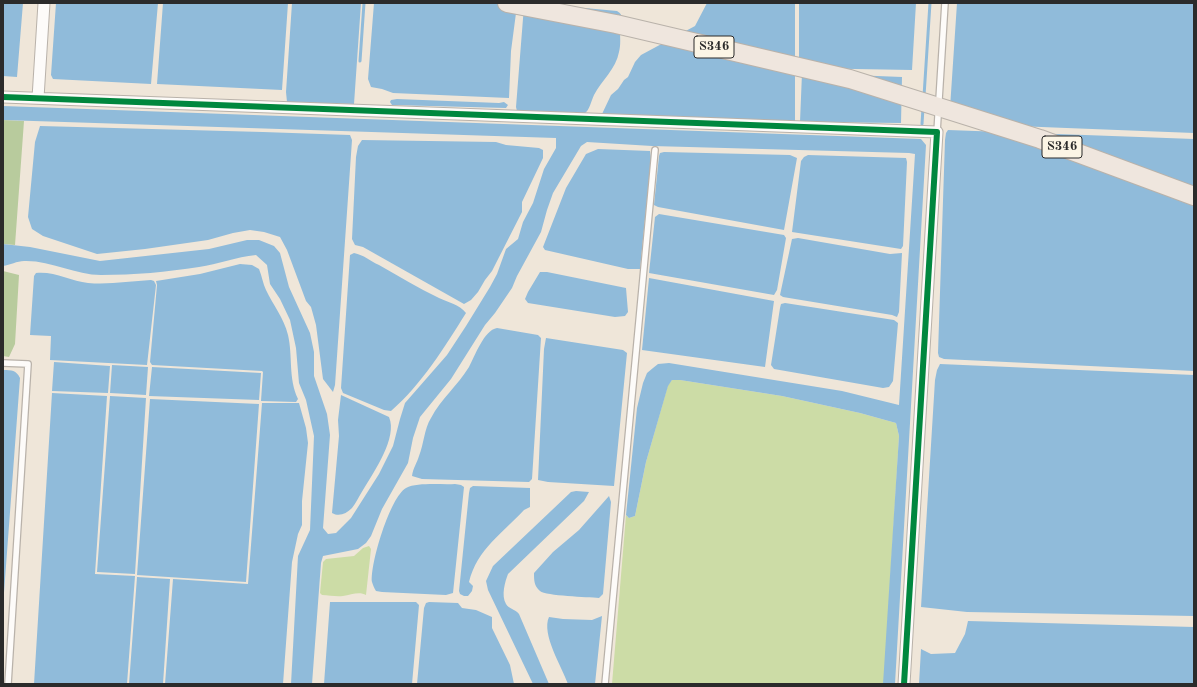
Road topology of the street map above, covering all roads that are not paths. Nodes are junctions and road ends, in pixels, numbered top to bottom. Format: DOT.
graph roads {
  1 [pos="44,3"];
  2 [pos="507,3"];
  3 [pos="945,3"];
  4 [pos="3,97"];
  5 [pos="38,98"];
  6 [pos="928,104"];
  7 [pos="937,132"];
  8 [pos="655,150"];
  9 [pos="1194,196"];
  10 [pos="3,363"];
  11 [pos="8,684"];
  12 [pos="605,684"];
  13 [pos="904,684"];
  1 -- 5 [label="street"];
  2 -- 6 [label="main road, S346"];
  3 -- 6 [label="lane"];
  4 -- 5 [label="street"];
  5 -- 7 [label="street"];
  6 -- 7 [label="lane"];
  6 -- 9 [label="main road, S346"];
  7 -- 13 [label="street"];
  8 -- 12 [label="lane"];
  10 -- 11 [label="lane"];
}
